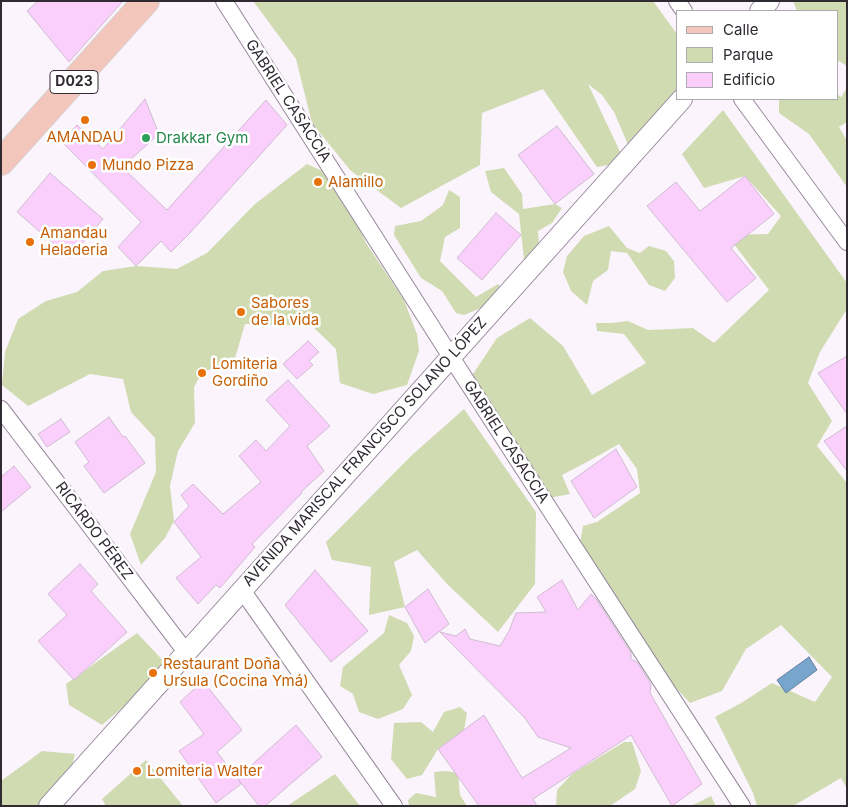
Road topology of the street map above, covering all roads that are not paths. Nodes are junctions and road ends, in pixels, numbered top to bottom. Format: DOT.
graph roads {
  1 [pos="146,1"];
  2 [pos="224,1"];
  3 [pos="681,100"];
  4 [pos="743,100"];
  5 [pos="1,162"];
  6 [pos="847,242"];
  7 [pos="451,357"];
  8 [pos="1,409"];
  9 [pos="242,590"];
  10 [pos="186,652"];
  11 [pos="49,806"];
  12 [pos="394,806"];
  13 [pos="742,806"];
  1 -- 5 [label="main road, D023"];
  2 -- 7 [label="street, GABRIEL CASACCIA"];
  3 -- 7 [label="street, AVENIDA MARISCAL FRANCISCO SOLANO LÓPEZ"];
  4 -- 6 [label="street"];
  7 -- 9 [label="street, AVENIDA MARISCAL FRANCISCO SOLANO LÓPEZ"];
  7 -- 13 [label="street, GABRIEL CASACCIA"];
  8 -- 10 [label="street, RICARDO PÉREZ"];
  9 -- 10 [label="street, AVENIDA MARISCAL FRANCISCO SOLANO LÓPEZ"];
  9 -- 12 [label="street"];
  10 -- 11 [label="street, AVENIDA MARISCAL FRANCISCO SOLANO LÓPEZ"];
}
